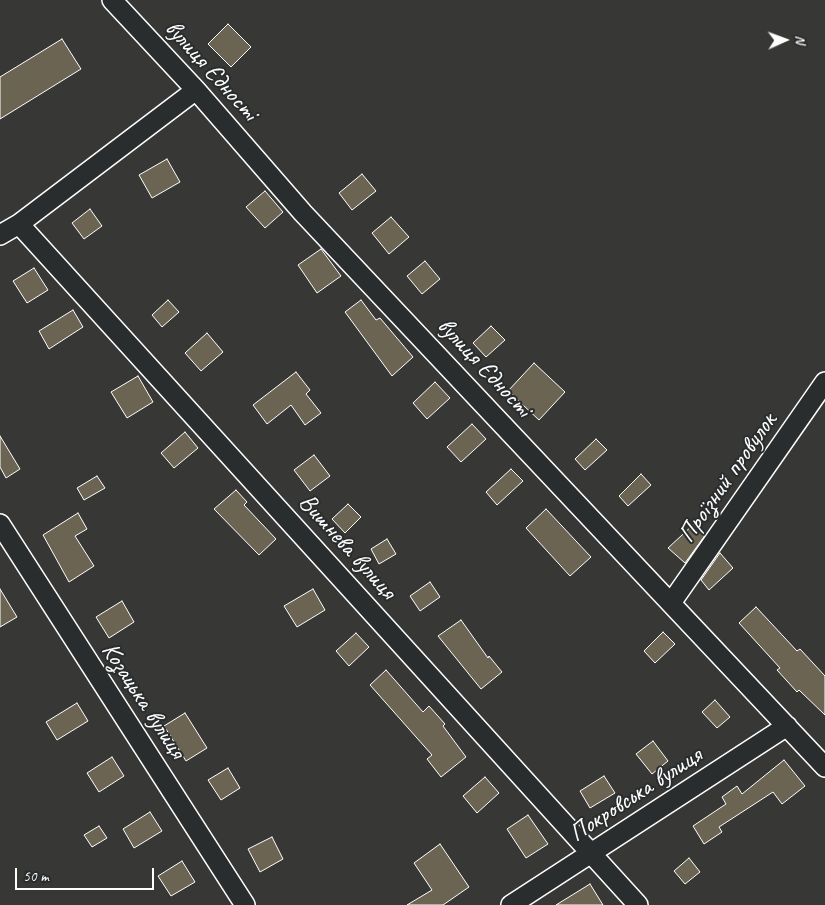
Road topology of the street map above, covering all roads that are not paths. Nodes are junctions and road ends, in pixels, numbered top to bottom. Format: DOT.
graph roads {
  1 [pos="112,0"];
  2 [pos="196,90"];
  3 [pos="19,224"];
  4 [pos="0,235"];
  5 [pos="825,382"];
  6 [pos="0,524"];
  7 [pos="671,603"];
  8 [pos="787,726"];
  9 [pos="825,767"];
  10 [pos="592,854"];
  11 [pos="245,905"];
  12 [pos="511,905"];
  13 [pos="638,905"];
  1 -- 2 [label="street, вулиця Єдності"];
  2 -- 3 [label="street"];
  2 -- 7 [label="street, вулиця Єдності"];
  3 -- 4 [label="street"];
  3 -- 10 [label="street, Вишнева вулиця"];
  5 -- 7 [label="street, Проїзний провулок"];
  6 -- 11 [label="street, Козацька вулиця"];
  7 -- 8 [label="street, вулиця Єдності"];
  8 -- 9 [label="street, вулиця Єдності"];
  8 -- 10 [label="street, Покровська вулиця"];
  10 -- 12 [label="street, Покровська вулиця"];
  10 -- 13 [label="street, Вишнева вулиця"];
}
